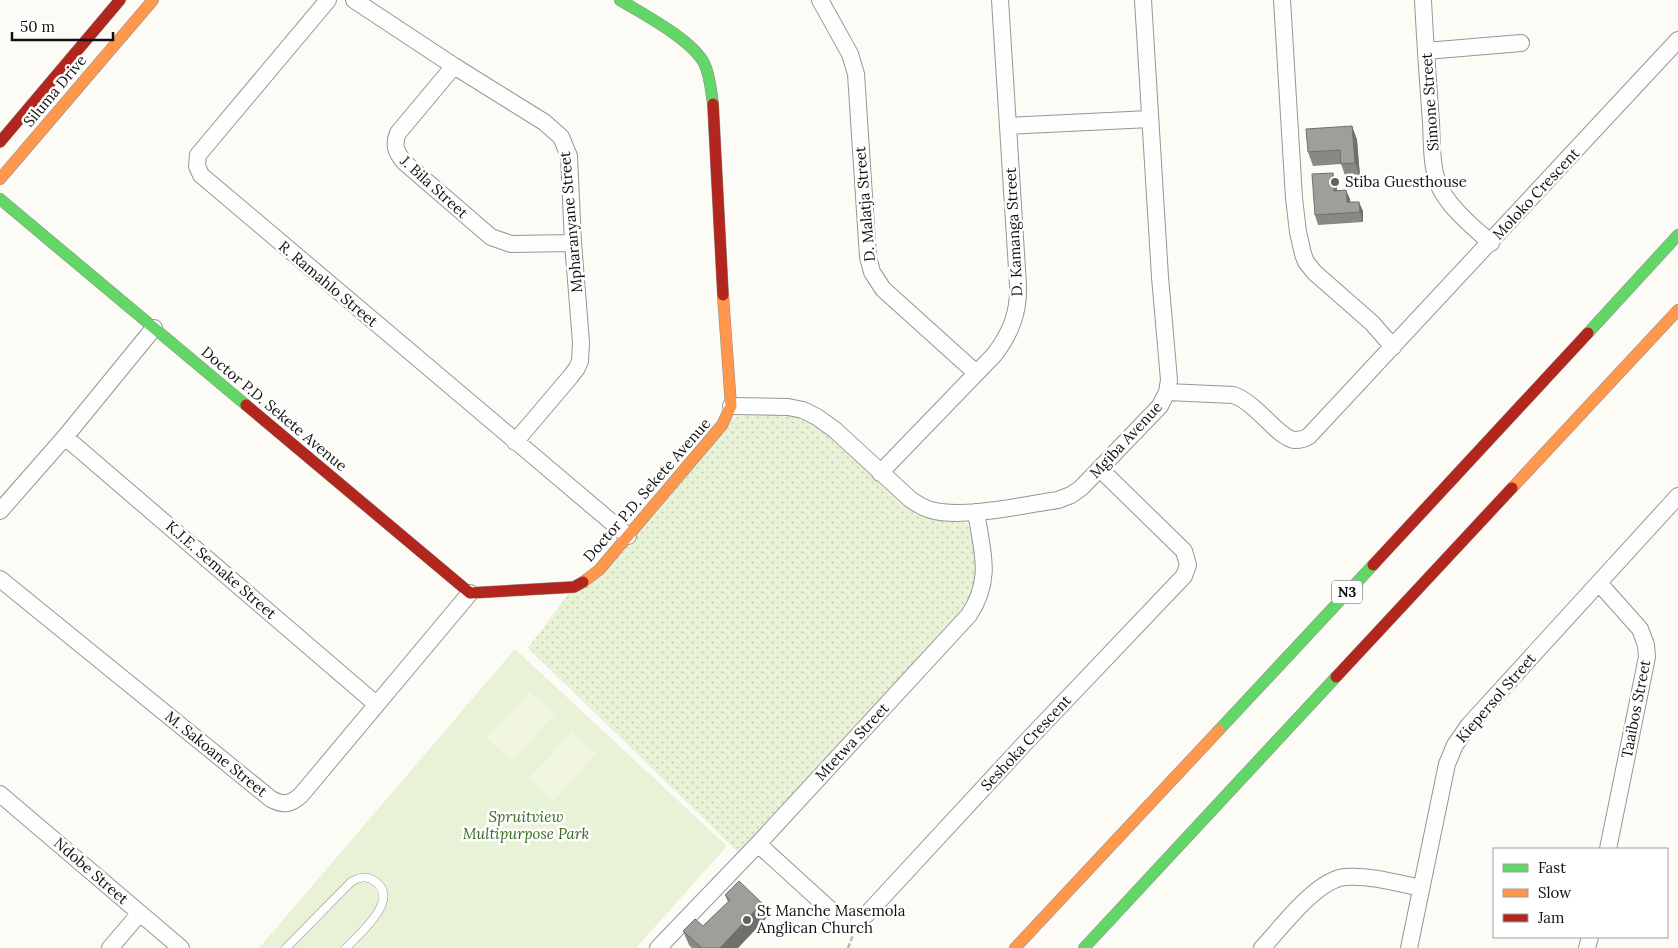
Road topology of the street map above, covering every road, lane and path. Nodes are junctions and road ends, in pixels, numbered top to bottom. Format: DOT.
graph roads {
  1 [pos="120,0"];
  2 [pos="153,0"];
  3 [pos="328,0"];
  4 [pos="354,0"];
  5 [pos="620,0"];
  6 [pos="820,0"];
  7 [pos="1000,0"];
  8 [pos="1143,0"];
  9 [pos="1282,0"];
  10 [pos="1423,0"];
  11 [pos="1678,40"];
  12 [pos="1521,43"];
  13 [pos="1426,51"];
  14 [pos="454,66"];
  15 [pos="1150,118"];
  16 [pos="1008,126"];
  17 [pos="0,142"];
  18 [pos="0,180"];
  19 [pos="0,199"];
  20 [pos="1678,235"];
  21 [pos="573,243"];
  22 [pos="1491,243"];
  23 [pos="1678,310"];
  24 [pos="154,328"];
  25 [pos="1393,347"];
  26 [pos="975,372"];
  27 [pos="1168,392"];
  28 [pos="731,406"];
  29 [pos="65,437"];
  30 [pos="515,442"];
  31 [pos="1100,469"];
  32 [pos="880,473"];
  33 [pos="1678,496"];
  34 [pos="0,511"];
  35 [pos="976,512"];
  36 [pos="628,536"];
  37 [pos="0,579"];
  38 [pos="1599,583"];
  39 [pos="470,593"];
  40 [pos="376,704"];
  41 [pos="0,794"];
  42 [pos="758,844"];
  43 [pos="1608,848"];
  44 [pos="1421,888"];
  45 [pos="140,913"];
  46 [pos="660,947"];
  47 [pos="110,948"];
  48 [pos="181,948"];
  49 [pos="286,948"];
  50 [pos="346,948"];
  51 [pos="1015,948"];
  52 [pos="1084,948"];
  53 [pos="1262,948"];
  54 [pos="1409,948"];
  1 -- 17 [label="main road, Siluma Drive"];
  2 -- 18 [label="main road, Siluma Drive"];
  3 -- 30 [label="street, R. Ramahlo Street"];
  4 -- 14 [label="street, Mpharanyane Street"];
  5 -- 28 [label="main road"];
  6 -- 26 [label="street, D. Malatja Street"];
  7 -- 16 [label="street, D. Kamanga Street"];
  8 -- 15 [label="street, Mgiba Avenue"];
  9 -- 25 [label="street"];
  10 -- 13 [label="street, Simone Street"];
  11 -- 22 [label="street, Moloko Crescent"];
  12 -- 13 [label="street"];
  13 -- 22 [label="street, Simone Street"];
  14 -- 21 [label="street, Mpharanyane Street"];
  14 -- 21 [label="street, J. Bila Street"];
  15 -- 16 [label="street"];
  15 -- 27 [label="street, Mgiba Avenue"];
  16 -- 26 [label="street, D. Kamanga Street"];
  19 -- 24 [label="main road, Doctor P.D. Sekete Avenue"];
  20 -- 51 [label="main road, N3"];
  21 -- 30 [label="street, Mpharanyane Street"];
  22 -- 25 [label="street, Moloko Crescent"];
  23 -- 52 [label="main road"];
  24 -- 29 [label="street"];
  24 -- 39 [label="main road, Doctor P.D. Sekete Avenue"];
  25 -- 27 [label="street, Moloko Crescent"];
  26 -- 32 [label="street, D. Kamanga Street"];
  27 -- 31 [label="street, Mgiba Avenue"];
  28 -- 32 [label="street, Mgiba Avenue"];
  28 -- 36 [label="main road, Doctor P.D. Sekete Avenue"];
  29 -- 34 [label="street"];
  29 -- 40 [label="street, K.J.E. Semake Street"];
  30 -- 36 [label="street, R. Ramahlo Street"];
  31 -- 35 [label="street, Mgiba Avenue"];
  31 -- 42 [label="street, Seshoka Crescent"];
  32 -- 35 [label="street, Mgiba Avenue"];
  33 -- 38 [label="street, Kiepersol Street"];
  35 -- 42 [label="street, Mtetwa Street"];
  36 -- 39 [label="main road, Doctor P.D. Sekete Avenue"];
  37 -- 40 [label="street, M. Sakoane Street"];
  38 -- 43 [label="street, Taaibos Street"];
  38 -- 44 [label="street, Kiepersol Street"];
  39 -- 40 [label="street, M. Sakoane Street"];
  41 -- 45 [label="street, Ndobe Street"];
  42 -- 46 [label="street, Mtetwa Street"];
  44 -- 53 [label="street"];
  44 -- 54 [label="street, Kiepersol Street"];
  45 -- 47 [label="street"];
  45 -- 48 [label="street, Ndobe Street"];
  49 -- 50 [label="lane"];
}
